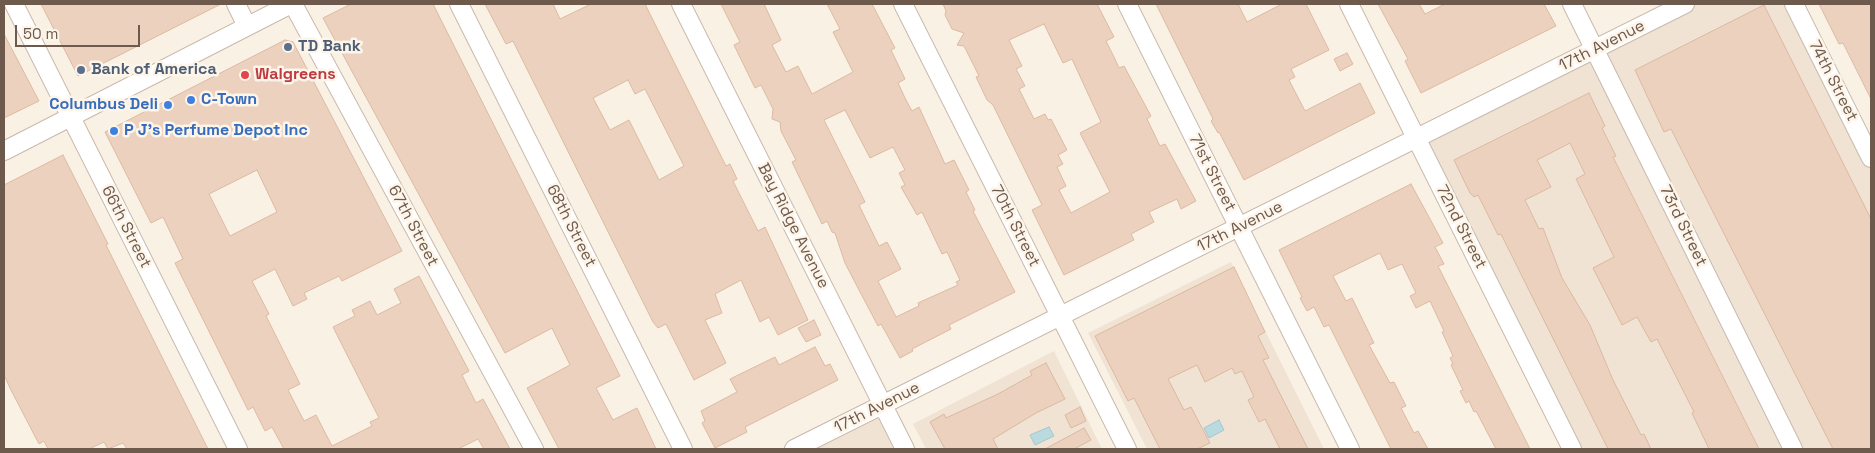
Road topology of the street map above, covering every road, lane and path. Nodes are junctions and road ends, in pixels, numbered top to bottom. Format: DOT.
graph roads {
  1 [pos="14,4"];
  2 [pos="236,4"];
  3 [pos="292,4"];
  4 [pos="459,4"];
  5 [pos="681,4"];
  6 [pos="903,4"];
  7 [pos="1127,4"];
  8 [pos="1349,4"];
  9 [pos="1572,4"];
  10 [pos="1685,4"];
  11 [pos="1794,4"];
  12 [pos="247,26"];
  13 [pos="1595,49"];
  14 [pos="71,116"];
  15 [pos="1416,138"];
  16 [pos="4,151"];
  17 [pos="1871,158"];
  18 [pos="1239,227"];
  19 [pos="1061,316"];
  20 [pos="883,405"];
  21 [pos="238,449"];
  22 [pos="534,449"];
  23 [pos="683,449"];
  24 [pos="794,449"];
  25 [pos="905,449"];
  26 [pos="1127,449"];
  27 [pos="1350,449"];
  28 [pos="1572,449"];
  29 [pos="1793,449"];
  1 -- 14 [label="street, 66th Street"];
  2 -- 12 [label="street"];
  3 -- 12 [label="street"];
  3 -- 22 [label="street, 67th Street"];
  4 -- 23 [label="street, 68th Street"];
  5 -- 20 [label="street, Bay Ridge Avenue"];
  6 -- 19 [label="street, 70th Street"];
  7 -- 18 [label="street, 71st Street"];
  8 -- 15 [label="street, 72nd Street"];
  9 -- 13 [label="street, 73rd Street"];
  10 -- 13 [label="street, 17th Avenue"];
  11 -- 17 [label="street, 74th Street"];
  12 -- 14 [label="street"];
  13 -- 15 [label="street, 17th Avenue"];
  13 -- 29 [label="street, 73rd Street"];
  14 -- 16 [label="street"];
  14 -- 21 [label="street, 66th Street"];
  15 -- 18 [label="street, 17th Avenue"];
  15 -- 28 [label="street, 72nd Street"];
  18 -- 19 [label="street, 17th Avenue"];
  18 -- 27 [label="street, 71st Street"];
  19 -- 20 [label="street, 17th Avenue"];
  19 -- 26 [label="street, 70th Street"];
  20 -- 24 [label="street, 17th Avenue"];
  20 -- 25 [label="street, Bay Ridge Avenue"];
}
